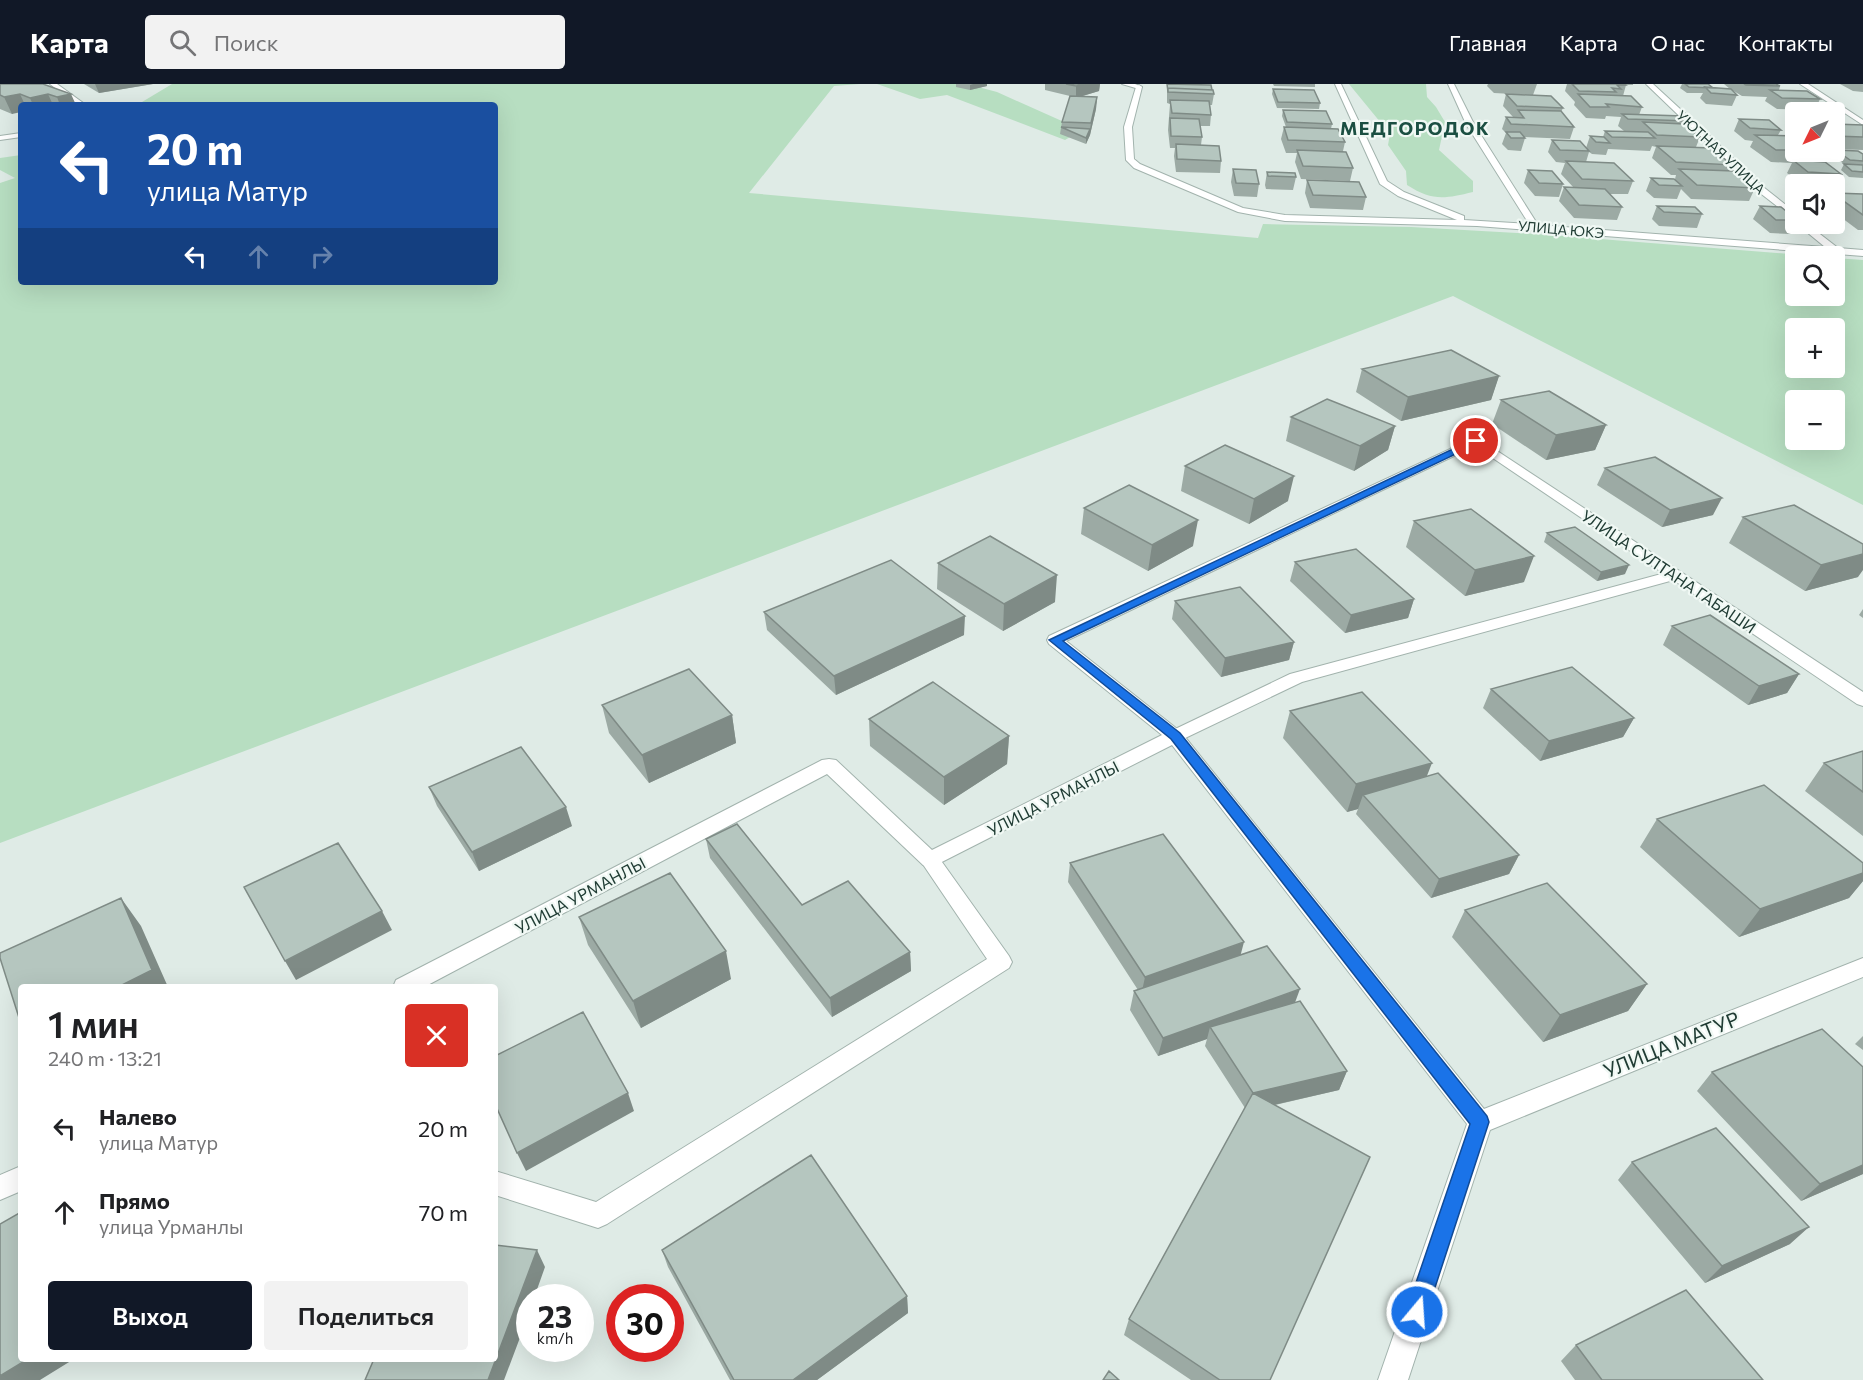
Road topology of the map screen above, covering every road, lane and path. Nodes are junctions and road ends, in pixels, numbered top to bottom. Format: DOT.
graph roads {
  1 [pos="53,84"];
  2 [pos="1125,84"];
  3 [pos="1338,84"];
  4 [pos="1451,84"];
  5 [pos="1649,84"];
  6 [pos="1803,84"];
  7 [pos="78,102"];
  8 [pos="1863,123"];
  9 [pos="18,135"];
  10 [pos="0,138"];
  11 [pos="1785,209"];
  12 [pos="1259,214"];
  13 [pos="1477,223"];
  14 [pos="1535,227"];
  15 [pos="1277,229"];
  16 [pos="1815,234"];
  17 [pos="1830,246"];
  18 [pos="1785,247"];
  19 [pos="1845,252"];
  20 [pos="1863,253"];
  21 [pos="1676,575"];
  22 [pos="1863,700"];
  23 [pos="1175,736"];
  24 [pos="930,861"];
  25 [pos="1863,967"];
  26 [pos="410,984"];
  27 [pos="1480,1122"];
  28 [pos="18,1179"];
  29 [pos="498,1184"];
  30 [pos="0,1188"];
  31 [pos="1393,1380"];
  1 -- 7 [label="street"];
  2 -- 12 [label="street, УЛИЦА ЮКЭ"];
  3 -- 13 [label="street"];
  4 -- 14 [label="street"];
  5 -- 11 [label="street, УЮТНАЯ УЛИЦА"];
  6 -- 8 [label="street"];
  9 -- 10 [label="street"];
  12 -- 13 [label="street, УЛИЦА ЮКЭ"];
  12 -- 15 [label="street, УЛИЦА ЮКЭ"];
  13 -- 14 [label="street, УЛИЦА ЮКЭ"];
  14 -- 18 [label="street, УЛИЦА ЮКЭ"];
  16 -- 17 [label="street"];
  19 -- 20 [label="street, УЛИЦА ЮКЭ"];
  21 -- 22 [label="street, УЛИЦА СУЛТАНА ГАБАШИ"];
  21 -- 23 [label="street, УЛИЦА УРМАНЛЫ"];
  21 -- 23 [label="street, УЛИЦА СУЛТАНА ГАБАШИ"];
  23 -- 24 [label="street, УЛИЦА УРМАНЛЫ"];
  23 -- 27 [label="street"];
  24 -- 26 [label="street, УЛИЦА УРМАНЛЫ"];
  24 -- 29 [label="street"];
  25 -- 27 [label="street, УЛИЦА МАТУР"];
  27 -- 31 [label="street"];
  28 -- 30 [label="street"];
}
